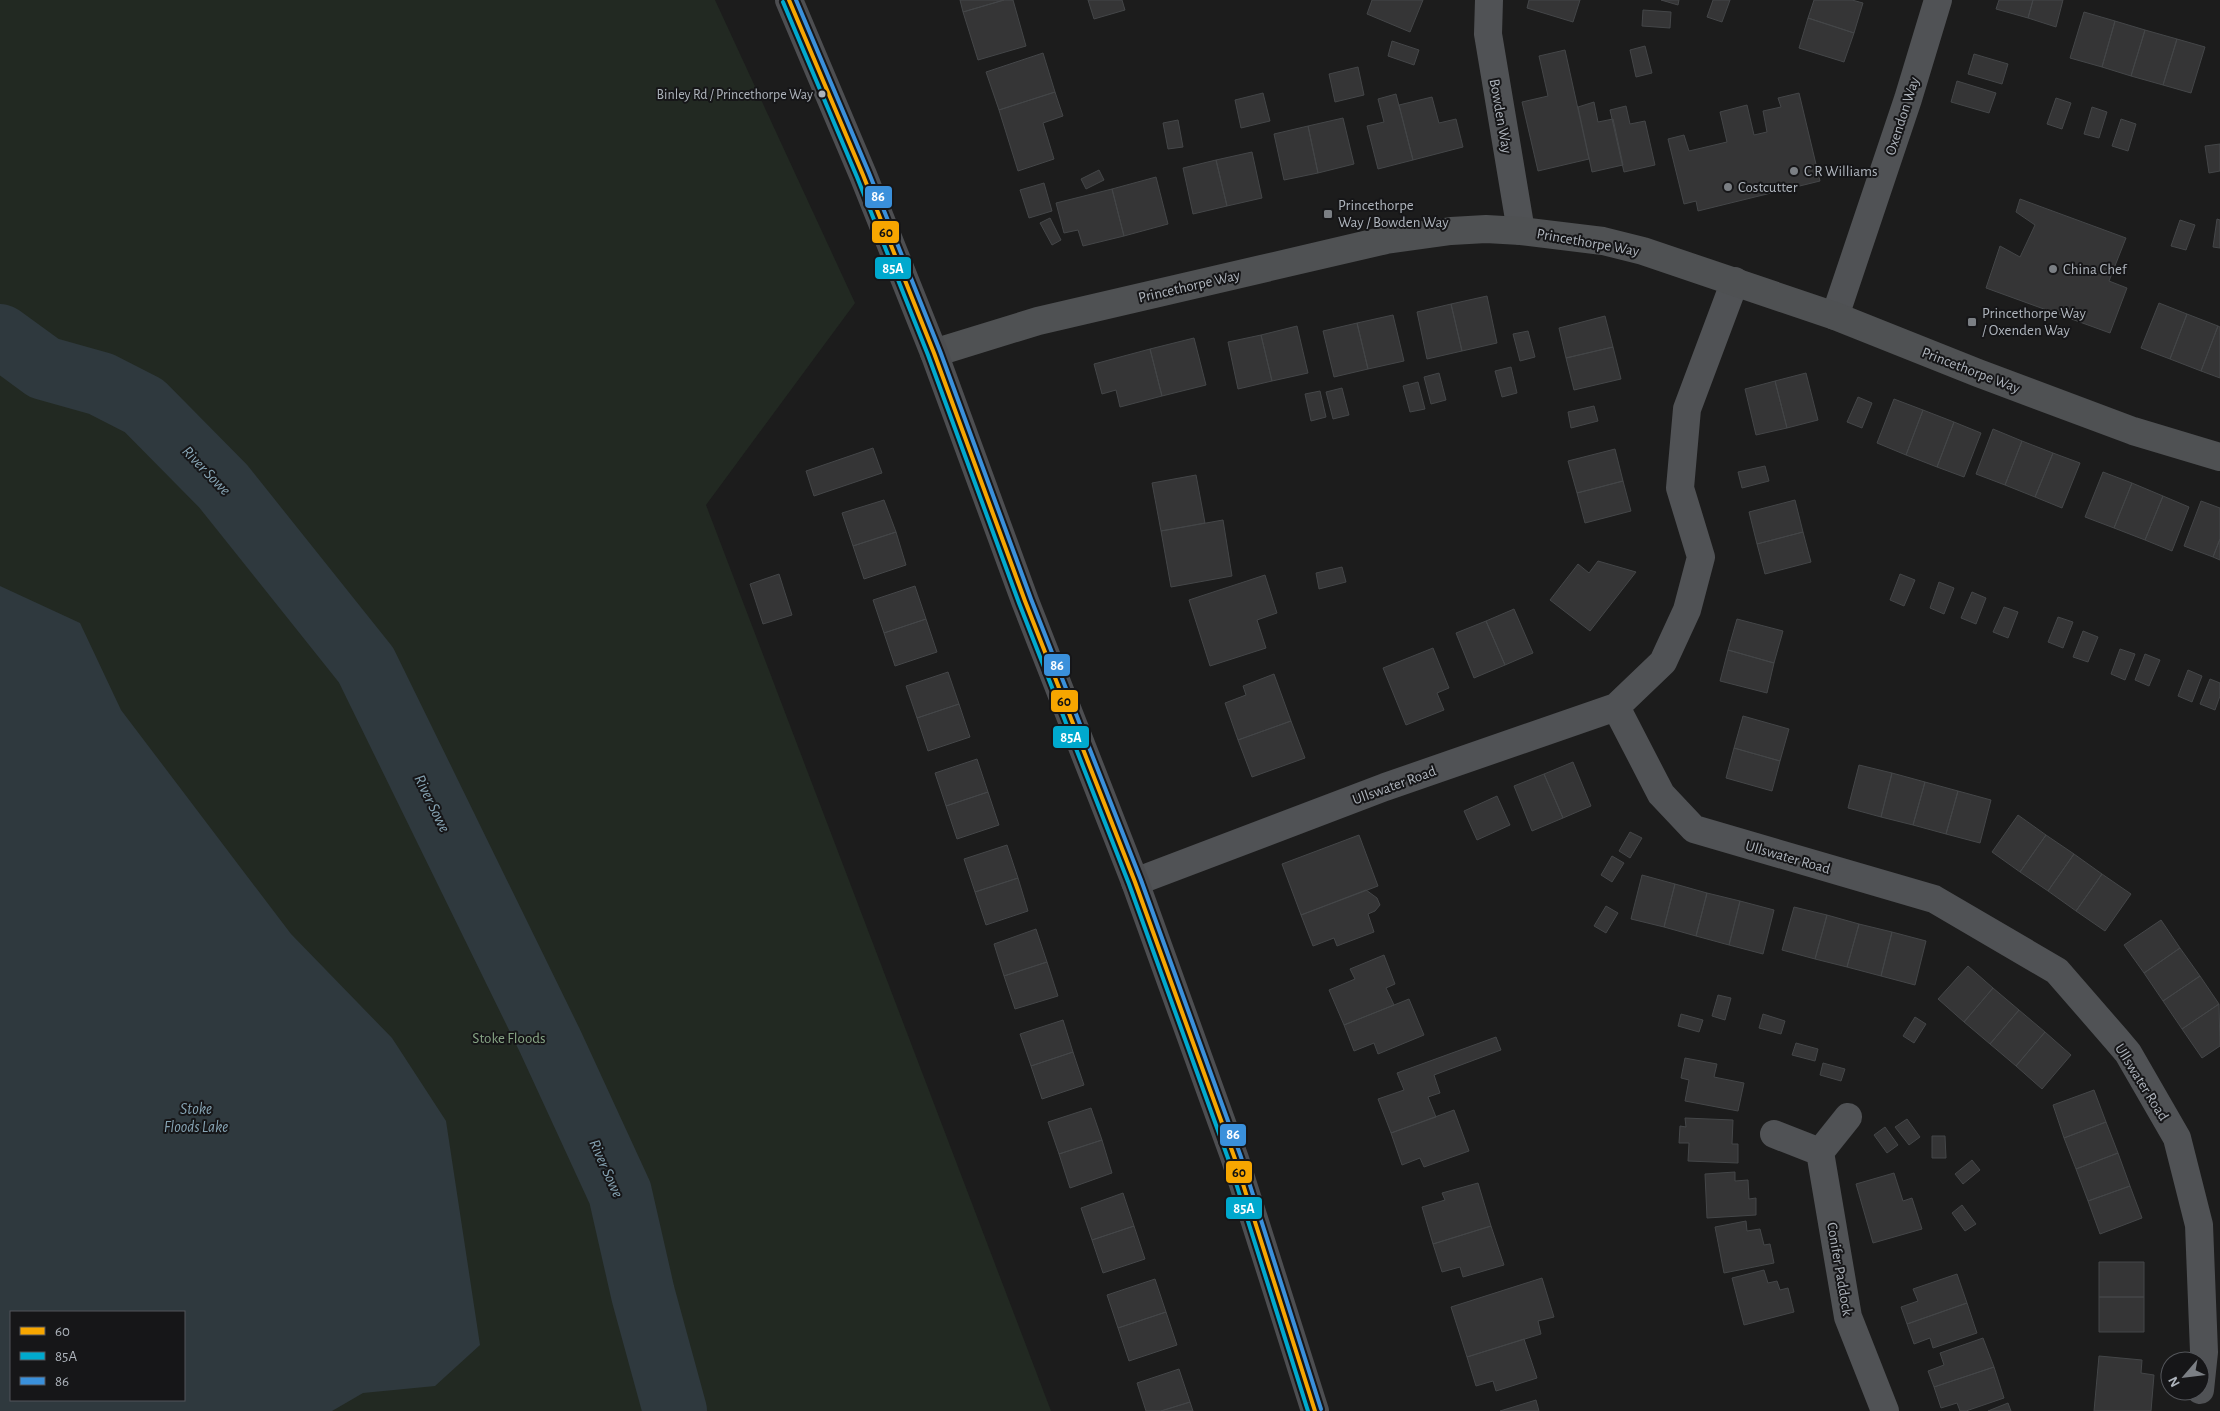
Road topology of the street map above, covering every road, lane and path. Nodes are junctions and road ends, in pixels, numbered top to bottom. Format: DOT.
graph roads {
  1 [pos="789,0"];
  2 [pos="1489,0"];
  3 [pos="1938,0"];
  4 [pos="1521,231"];
  5 [pos="1735,281"];
  6 [pos="1836,316"];
  7 [pos="934,353"];
  8 [pos="2220,457"];
  9 [pos="1616,707"];
  10 [pos="1135,882"];
  11 [pos="1848,1117"];
  12 [pos="1774,1134"];
  13 [pos="1820,1152"];
  14 [pos="2210,1224"];
  15 [pos="2204,1351"];
  16 [pos="1315,1411"];
  17 [pos="1885,1411"];
  1 -- 7 [label="main road"];
  2 -- 4 [label="street, Bowden Way"];
  3 -- 6 [label="street, Oxendon Way"];
  4 -- 5 [label="street, Princethorpe Way"];
  4 -- 7 [label="street, Princethorpe Way"];
  5 -- 6 [label="street, Princethorpe Way"];
  5 -- 9 [label="street"];
  6 -- 8 [label="street, Princethorpe Way"];
  7 -- 10 [label="main road"];
  9 -- 10 [label="street, Ullswater Road"];
  9 -- 14 [label="street, Ullswater Road"];
  10 -- 16 [label="main road"];
  11 -- 13 [label="street"];
  12 -- 13 [label="street"];
  13 -- 17 [label="street, Conifer Paddock"];
  14 -- 15 [label="street, Ullswater Road"];
}
